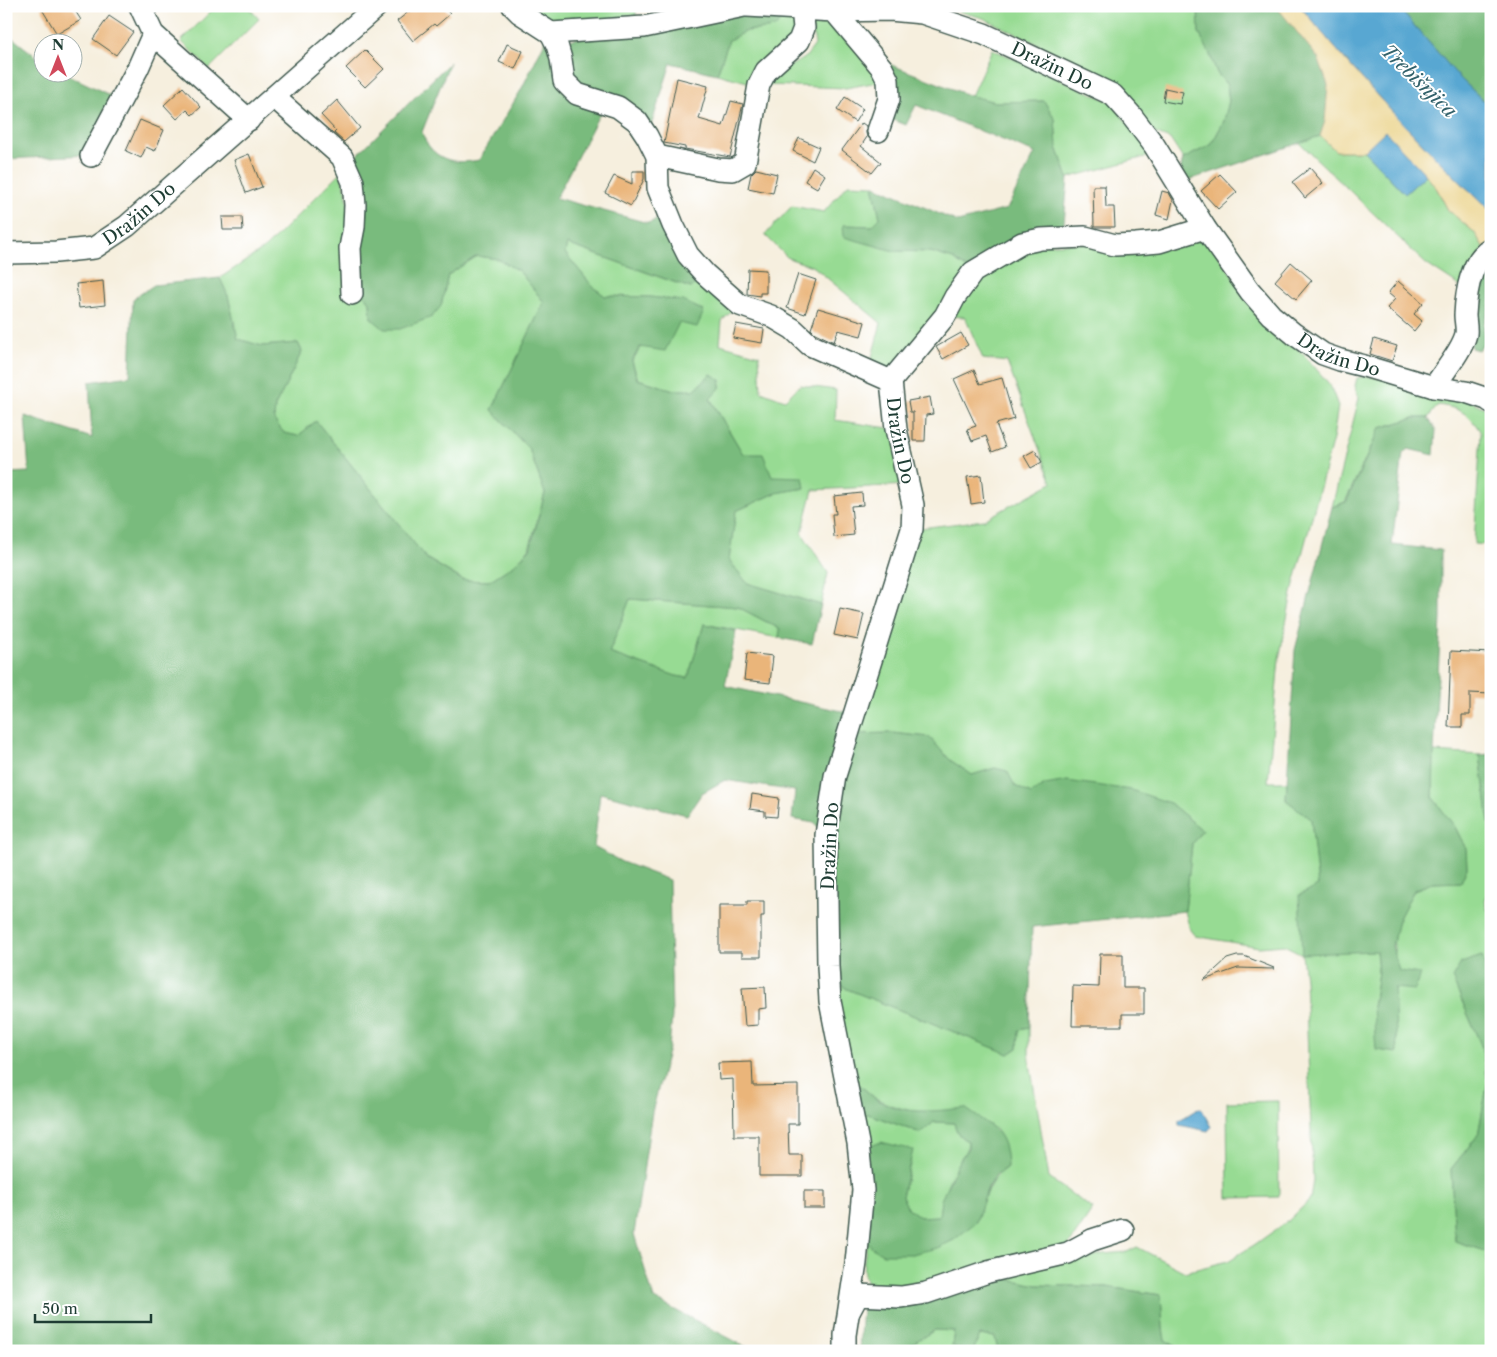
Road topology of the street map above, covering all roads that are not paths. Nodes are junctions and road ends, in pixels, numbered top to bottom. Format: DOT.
graph roads {
  1 [pos="140,6"];
  2 [pos="377,6"];
  3 [pos="513,6"];
  4 [pos="745,6"];
  5 [pos="802,9"];
  6 [pos="834,11"];
  7 [pos="551,32"];
  8 [pos="153,34"];
  9 [pos="274,98"];
  10 [pos="249,120"];
  11 [pos="878,131"];
  12 [pos="91,156"];
  13 [pos="657,156"];
  14 [pos="1205,228"];
  15 [pos="1491,249"];
  16 [pos="6,253"];
  17 [pos="352,294"];
  18 [pos="891,381"];
  19 [pos="1434,387"];
  20 [pos="1491,402"];
  21 [pos="1123,1230"];
  22 [pos="848,1313"];
  23 [pos="845,1351"];
  1 -- 8 [label="street"];
  2 -- 9 [label="street, Dražin Do"];
  3 -- 7 [label="street"];
  4 -- 5 [label="street, Dražin Do"];
  4 -- 7 [label="street, Dražin Do"];
  5 -- 6 [label="street, Dražin Do"];
  5 -- 13 [label="street"];
  6 -- 11 [label="street"];
  6 -- 14 [label="street, Dražin Do"];
  7 -- 13 [label="street, Dražin Do"];
  8 -- 10 [label="street"];
  8 -- 12 [label="street"];
  9 -- 10 [label="street, Dražin Do"];
  9 -- 17 [label="street"];
  10 -- 16 [label="street, Dražin Do"];
  13 -- 18 [label="street, Dražin Do"];
  14 -- 18 [label="street, Dražin Do"];
  14 -- 19 [label="street, Dražin Do"];
  15 -- 19 [label="street"];
  18 -- 22 [label="street, Dražin Do"];
  19 -- 20 [label="street, Dražin Do"];
  21 -- 22 [label="street"];
  22 -- 23 [label="street, Dražin Do"];
}
